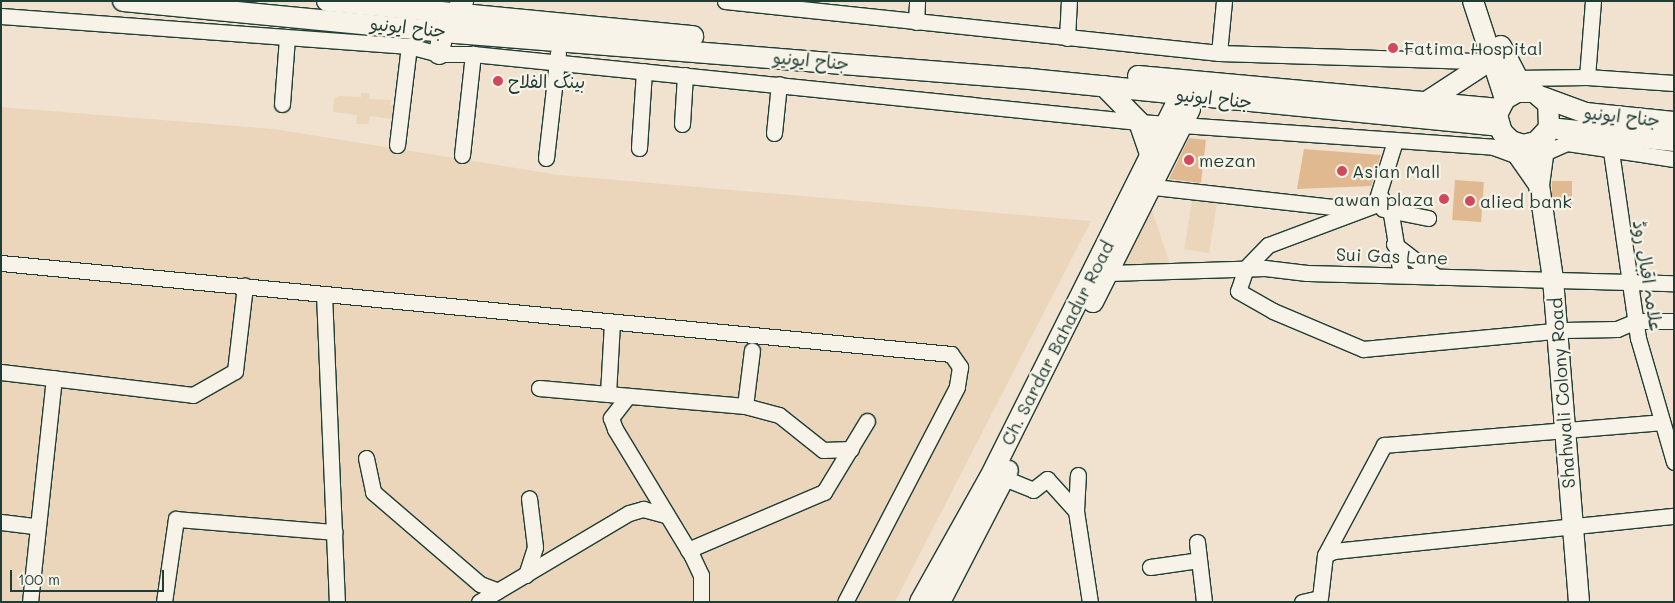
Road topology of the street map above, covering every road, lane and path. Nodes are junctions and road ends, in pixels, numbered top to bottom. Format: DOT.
graph roads {
  1 [pos="123,1"];
  2 [pos="327,1"];
  3 [pos="493,1"];
  4 [pos="725,1"];
  5 [pos="917,1"];
  6 [pos="1069,1"];
  7 [pos="1224,1"];
  8 [pos="1473,1"];
  9 [pos="1485,1"];
  10 [pos="1593,1"];
  11 [pos="362,2"];
  12 [pos="758,2"];
  13 [pos="1,16"];
  14 [pos="446,16"];
  15 [pos="521,18"];
  16 [pos="916,22"];
  17 [pos="392,26"];
  18 [pos="484,34"];
  19 [pos="287,38"];
  20 [pos="1067,38"];
  21 [pos="561,40"];
  22 [pos="391,46"];
  23 [pos="432,51"];
  24 [pos="1220,53"];
  25 [pos="473,54"];
  26 [pos="1494,58"];
  27 [pos="556,62"];
  28 [pos="644,71"];
  29 [pos="685,75"];
  30 [pos="1587,77"];
  31 [pos="1674,83"];
  32 [pos="779,84"];
  33 [pos="1104,86"];
  34 [pos="1192,88"];
  35 [pos="1527,88"];
  36 [pos="1425,103"];
  37 [pos="282,104"];
  38 [pos="1501,117"];
  39 [pos="1138,122"];
  40 [pos="1674,122"];
  41 [pos="682,124"];
  42 [pos="1174,124"];
  43 [pos="1548,131"];
  44 [pos="774,133"];
  45 [pos="1395,141"];
  46 [pos="1674,141"];
  47 [pos="397,145"];
  48 [pos="639,148"];
  49 [pos="1611,151"];
  50 [pos="462,154"];
  51 [pos="1150,154"];
  52 [pos="1532,156"];
  53 [pos="546,158"];
  54 [pos="1674,159"];
  55 [pos="1154,187"];
  56 [pos="1373,203"];
  57 [pos="1391,214"];
  58 [pos="1428,218"];
  59 [pos="1394,244"];
  60 [pos="1,263"];
  61 [pos="1246,268"];
  62 [pos="1401,275"];
  63 [pos="1437,276"];
  64 [pos="1553,279"];
  65 [pos="1099,280"];
  66 [pos="1630,282"];
  67 [pos="1674,283"];
  68 [pos="245,286"];
  69 [pos="324,294"];
  70 [pos="1674,320"];
  71 [pos="1636,321"];
  72 [pos="612,322"];
  73 [pos="1558,331"];
  74 [pos="752,350"];
  75 [pos="1,372"];
  76 [pos="54,378"];
  77 [pos="539,388"];
  78 [pos="608,394"];
  79 [pos="628,396"];
  80 [pos="746,406"];
  81 [pos="867,421"];
  82 [pos="1662,422"];
  83 [pos="1564,430"];
  84 [pos="851,449"];
  85 [pos="366,458"];
  86 [pos="1674,462"];
  87 [pos="1078,475"];
  88 [pos="1004,478"];
  89 [pos="529,498"];
  90 [pos="1076,511"];
  91 [pos="666,515"];
  92 [pos="1674,516"];
  93 [pos="1,522"];
  94 [pos="36,526"];
  95 [pos="1571,526"];
  96 [pos="334,532"];
  97 [pos="1197,542"];
  98 [pos="688,550"];
  99 [pos="1325,556"];
  100 [pos="1199,560"];
  101 [pos="1150,567"];
  102 [pos="526,575"];
  103 [pos="498,591"];
  104 [pos="1321,600"];
  105 [pos="30,602"];
  106 [pos="164,602"];
  107 [pos="337,602"];
  108 [pos="479,602"];
  109 [pos="701,602"];
  110 [pos="845,602"];
  111 [pos="920,602"];
  112 [pos="940,602"];
  113 [pos="1090,602"];
  114 [pos="1204,602"];
  115 [pos="1302,602"];
  116 [pos="1579,602"];
  1 -- 17 [label="main road, جناح ایونیو"];
  2 -- 11 [label="main road, جناح ایونیو"];
  3 -- 15 [label="main road"];
  4 -- 12 [label="street"];
  5 -- 16 [label="street"];
  6 -- 20 [label="street"];
  7 -- 24 [label="street"];
  8 -- 26 [label="main road"];
  9 -- 35 [label="main road"];
  10 -- 30 [label="street"];
  11 -- 14 [label="main road, جناح ایونیو"];
  12 -- 16 [label="street"];
  13 -- 19 [label="street"];
  14 -- 15 [label="main road, جناح ایونیو"];
  14 -- 17 [label="main road, جناح ایونیو"];
  14 -- 18 [label="main road, جناح ایونیو"];
  14 -- 23 [label="main road"];
  15 -- 34 [label="main road, جناح ایونیو"];
  16 -- 20 [label="street"];
  17 -- 22 [label="street"];
  18 -- 21 [label="main road, جناح ایونیو"];
  18 -- 23 [label="street"];
  19 -- 22 [label="street"];
  19 -- 37 [label="street"];
  20 -- 24 [label="street"];
  21 -- 27 [label="street"];
  21 -- 33 [label="main road, جناح ایونیو"];
  22 -- 23 [label="street"];
  23 -- 25 [label="street"];
  23 -- 47 [label="street"];
  24 -- 26 [label="street"];
  25 -- 27 [label="street"];
  25 -- 50 [label="street"];
  26 -- 36 [label="main road"];
  26 -- 38 [label="main road"];
  27 -- 28 [label="street"];
  27 -- 53 [label="street"];
  28 -- 29 [label="street"];
  28 -- 48 [label="street"];
  29 -- 32 [label="street"];
  29 -- 41 [label="street"];
  30 -- 31 [label="street"];
  30 -- 35 [label="street"];
  32 -- 39 [label="street"];
  32 -- 44 [label="street"];
  33 -- 34 [label="main road, جناح ایونیو"];
  33 -- 39 [label="main road"];
  34 -- 36 [label="main road, جناح ایونیو"];
  34 -- 38 [label="main road, جناح ایونیو"];
  34 -- 42 [label="main road, Ch. Sardar Bahadur Road"];
  35 -- 38 [label="main road"];
  35 -- 40 [label="main road, جناح ایونیو"];
  35 -- 43 [label="main road"];
  36 -- 38 [label="main road, جناح ایونیو"];
  38 -- 43 [label="main road"];
  38 -- 52 [label="main road, Shahwali Colony Road"];
  39 -- 42 [label="street"];
  39 -- 51 [label="main road"];
  42 -- 45 [label="street"];
  42 -- 51 [label="main road, Ch. Sardar Bahadur Road"];
  42 -- 55 [label="main road, Ch. Sardar Bahadur Road"];
  43 -- 46 [label="main road, جناح ایونیو"];
  43 -- 52 [label="main road"];
  45 -- 52 [label="street"];
  45 -- 56 [label="street"];
  49 -- 52 [label="street"];
  49 -- 54 [label="street"];
  49 -- 66 [label="street, علامہ اقبال روڈ"];
  51 -- 65 [label="main road, Ch. Sardar Bahadur Road"];
  52 -- 64 [label="main road, Shahwali Colony Road"];
  55 -- 56 [label="street"];
  55 -- 65 [label="main road, Ch. Sardar Bahadur Road"];
  56 -- 57 [label="street"];
  56 -- 61 [label="street"];
  57 -- 58 [label="street"];
  57 -- 59 [label="street"];
  59 -- 62 [label="street"];
  59 -- 63 [label="street"];
  60 -- 68 [label="street"];
  61 -- 62 [label="street, Sui Gas Lane"];
  61 -- 65 [label="street, Sui Gas Lane"];
  61 -- 73 [label="street"];
  62 -- 63 [label="street, Sui Gas Lane"];
  63 -- 64 [label="street, Sui Gas Lane"];
  64 -- 66 [label="street, Sui Gas Lane"];
  64 -- 73 [label="main road, Shahwali Colony Road"];
  65 -- 88 [label="main road, Ch. Sardar Bahadur Road"];
  65 -- 111 [label="main road, Ch. Sardar Bahadur Road"];
  66 -- 67 [label="street, Sui Gas Lane"];
  66 -- 71 [label="street, علامہ اقبال روڈ"];
  68 -- 69 [label="street"];
  68 -- 76 [label="street"];
  69 -- 72 [label="street"];
  69 -- 96 [label="street"];
  70 -- 71 [label="street"];
  71 -- 73 [label="street"];
  71 -- 82 [label="street, علامہ اقبال روڈ"];
  72 -- 78 [label="street"];
  72 -- 110 [label="street"];
  73 -- 83 [label="main road, Shahwali Colony Road"];
  74 -- 80 [label="street"];
  75 -- 76 [label="street"];
  76 -- 94 [label="street"];
  77 -- 78 [label="street"];
  78 -- 79 [label="street"];
  79 -- 80 [label="street"];
  79 -- 91 [label="street"];
  80 -- 84 [label="street"];
  81 -- 84 [label="street"];
  82 -- 83 [label="street"];
  82 -- 86 [label="street, علامہ اقبال روڈ"];
  83 -- 95 [label="main road, Shahwali Colony Road"];
  83 -- 99 [label="street"];
  84 -- 98 [label="street"];
  85 -- 103 [label="street"];
  87 -- 90 [label="street"];
  88 -- 90 [label="street"];
  88 -- 112 [label="main road, Ch. Sardar Bahadur Road"];
  89 -- 102 [label="street"];
  90 -- 113 [label="street"];
  91 -- 98 [label="street"];
  91 -- 102 [label="street"];
  92 -- 95 [label="street"];
  93 -- 94 [label="street"];
  94 -- 105 [label="street"];
  95 -- 99 [label="street"];
  95 -- 116 [label="main road, Shahwali Colony Road"];
  96 -- 106 [label="street"];
  96 -- 107 [label="street"];
  97 -- 100 [label="street"];
  98 -- 109 [label="street"];
  99 -- 104 [label="street"];
  100 -- 101 [label="street"];
  100 -- 114 [label="street"];
  102 -- 103 [label="street"];
  103 -- 108 [label="street"];
  104 -- 115 [label="street"];
}
